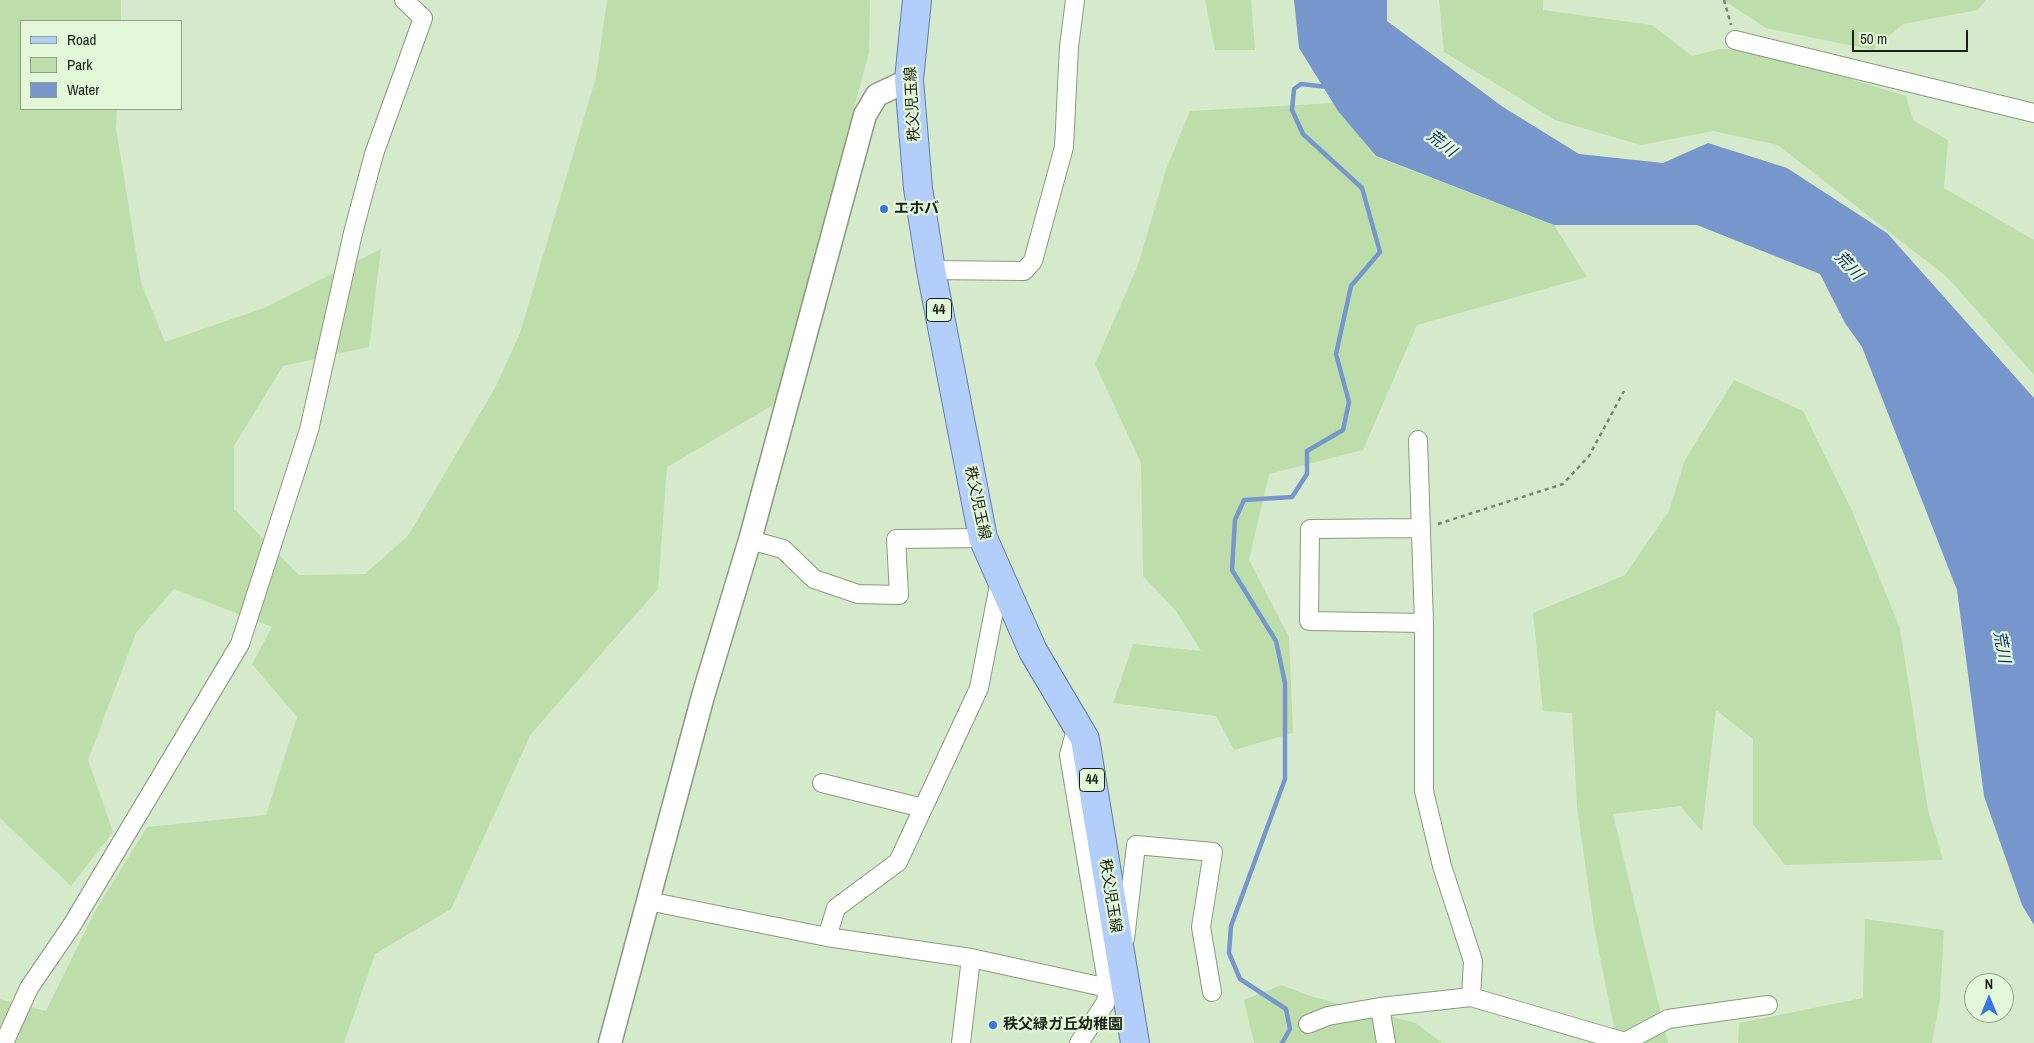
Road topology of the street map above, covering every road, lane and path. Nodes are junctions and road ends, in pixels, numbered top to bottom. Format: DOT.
graph roads {
  1 [pos="404,0"];
  2 [pos="917,0"];
  3 [pos="1075,0"];
  4 [pos="1724,0"];
  5 [pos="1735,40"];
  6 [pos="910,80"];
  7 [pos="2034,113"];
  8 [pos="931,270"];
  9 [pos="1624,392"];
  10 [pos="1418,440"];
  11 [pos="1420,528"];
  12 [pos="983,538"];
  13 [pos="750,540"];
  14 [pos="1422,549"];
  15 [pos="1000,580"];
  16 [pos="1424,623"];
  17 [pos="1077,726"];
  18 [pos="822,783"];
  19 [pos="923,808"];
  20 [pos="648,901"];
  21 [pos="827,937"];
  22 [pos="971,958"];
  23 [pos="1122,965"];
  24 [pos="1108,988"];
  25 [pos="1212,992"];
  26 [pos="1471,997"];
  27 [pos="1768,1005"];
  28 [pos="1380,1007"];
  29 [pos="1308,1024"];
  30 [pos="4,1043"];
  31 [pos="610,1043"];
  32 [pos="961,1043"];
  33 [pos="1079,1043"];
  34 [pos="1135,1043"];
  35 [pos="1386,1043"];
  1 -- 30 [label="street"];
  2 -- 6 [label="main road, 秩父児玉線 / 44"];
  3 -- 8 [label="street"];
  4 -- 5 [label="path"];
  5 -- 7 [label="street"];
  6 -- 8 [label="main road, 秩父児玉線 / 44"];
  6 -- 13 [label="street"];
  8 -- 12 [label="main road, 秩父児玉線 / 44"];
  9 -- 14 [label="path"];
  10 -- 11 [label="street"];
  11 -- 14 [label="street"];
  11 -- 16 [label="street"];
  12 -- 13 [label="street"];
  12 -- 15 [label="main road, 秩父児玉線 / 44"];
  13 -- 20 [label="street"];
  14 -- 16 [label="street"];
  15 -- 17 [label="main road, 秩父児玉線 / 44"];
  15 -- 19 [label="street"];
  16 -- 26 [label="street"];
  17 -- 23 [label="main road, 秩父児玉線 / 44"];
  17 -- 24 [label="street"];
  18 -- 19 [label="street"];
  19 -- 21 [label="street"];
  20 -- 21 [label="street"];
  20 -- 31 [label="street"];
  21 -- 22 [label="street"];
  22 -- 24 [label="street"];
  22 -- 32 [label="street"];
  23 -- 25 [label="street"];
  23 -- 34 [label="main road, 秩父児玉線 / 44"];
  24 -- 33 [label="street"];
  26 -- 27 [label="street"];
  26 -- 28 [label="street"];
  28 -- 29 [label="street"];
  28 -- 35 [label="street"];
}
